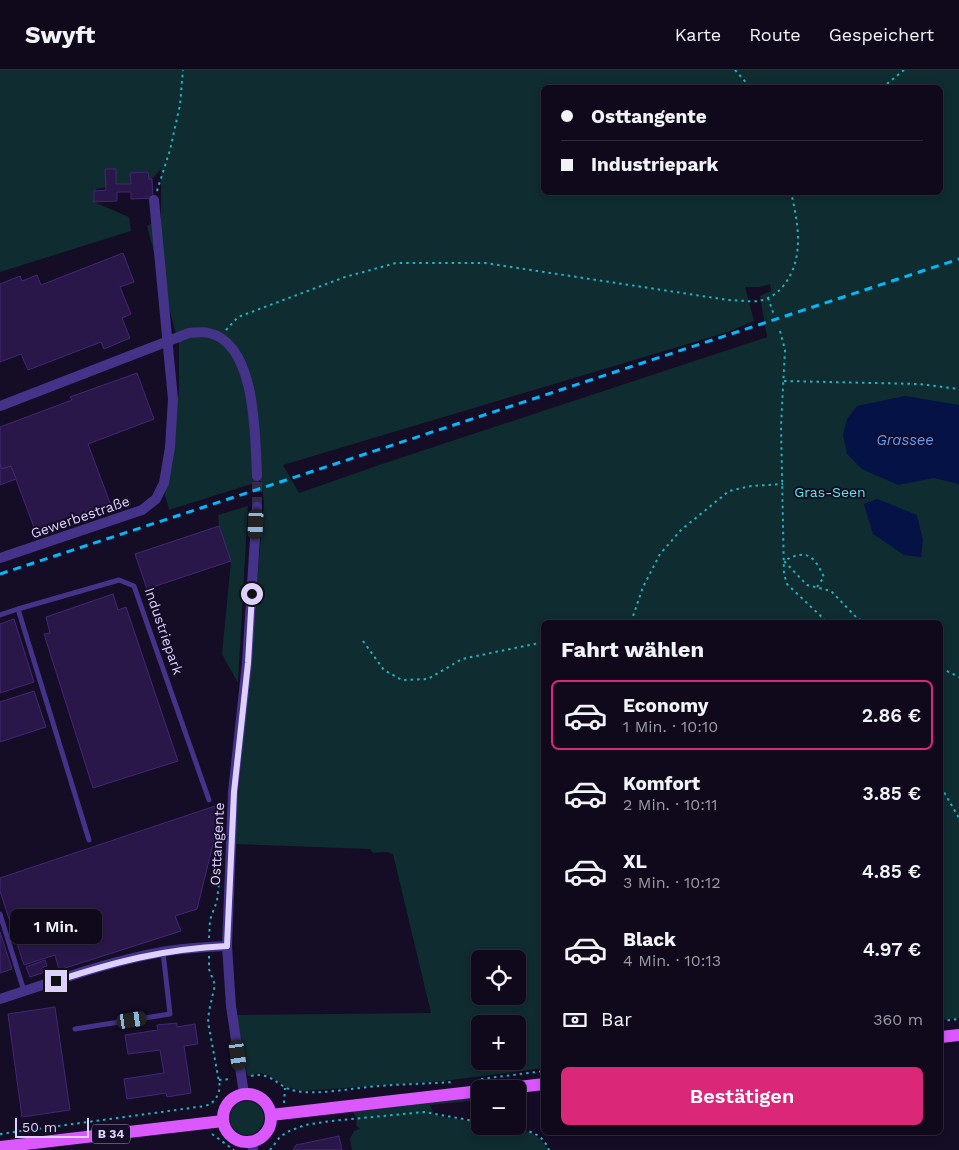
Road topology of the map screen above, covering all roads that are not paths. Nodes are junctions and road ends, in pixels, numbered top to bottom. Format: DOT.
graph roads {
  1 [pos="154,200"];
  2 [pos="168,342"];
  3 [pos="0,406"];
  4 [pos="257,476"];
  5 [pos="256,507"];
  6 [pos="0,558"];
  7 [pos="18,609"];
  8 [pos="0,615"];
  9 [pos="209,800"];
  10 [pos="89,840"];
  11 [pos="0,914"];
  12 [pos="227,946"];
  13 [pos="163,952"];
  14 [pos="24,991"];
  15 [pos="0,1000"];
  16 [pos="75,1029"];
  17 [pos="959,1035"];
  18 [pos="943,1037"];
  19 [pos="541,1084"];
  20 [pos="526,1086"];
  21 [pos="471,1087"];
  22 [pos="244,1094"];
  23 [pos="271,1115"];
  24 [pos="223,1120"];
  25 [pos="252,1146"];
  26 [pos="0,1147"];
  1 -- 2 [label="street, Gewerbestraße"];
  2 -- 3 [label="street"];
  2 -- 4 [label="street"];
  2 -- 6 [label="street, Gewerbestraße"];
  5 -- 12 [label="street, Osttangente"];
  7 -- 8 [label="lane, Industriepark"];
  7 -- 9 [label="lane, Industriepark"];
  7 -- 10 [label="lane"];
  11 -- 14 [label="lane"];
  12 -- 13 [label="street"];
  12 -- 22 [label="street, Osttangente"];
  13 -- 14 [label="street"];
  13 -- 16 [label="lane"];
  14 -- 15 [label="street"];
  17 -- 18 [label="main road"];
  19 -- 20 [label="main road"];
  21 -- 23 [label="main road"];
  22 -- 23 [label="main road"];
  22 -- 24 [label="main road"];
  23 -- 25 [label="main road"];
  24 -- 25 [label="main road"];
  24 -- 26 [label="main road, B 34"];
}
